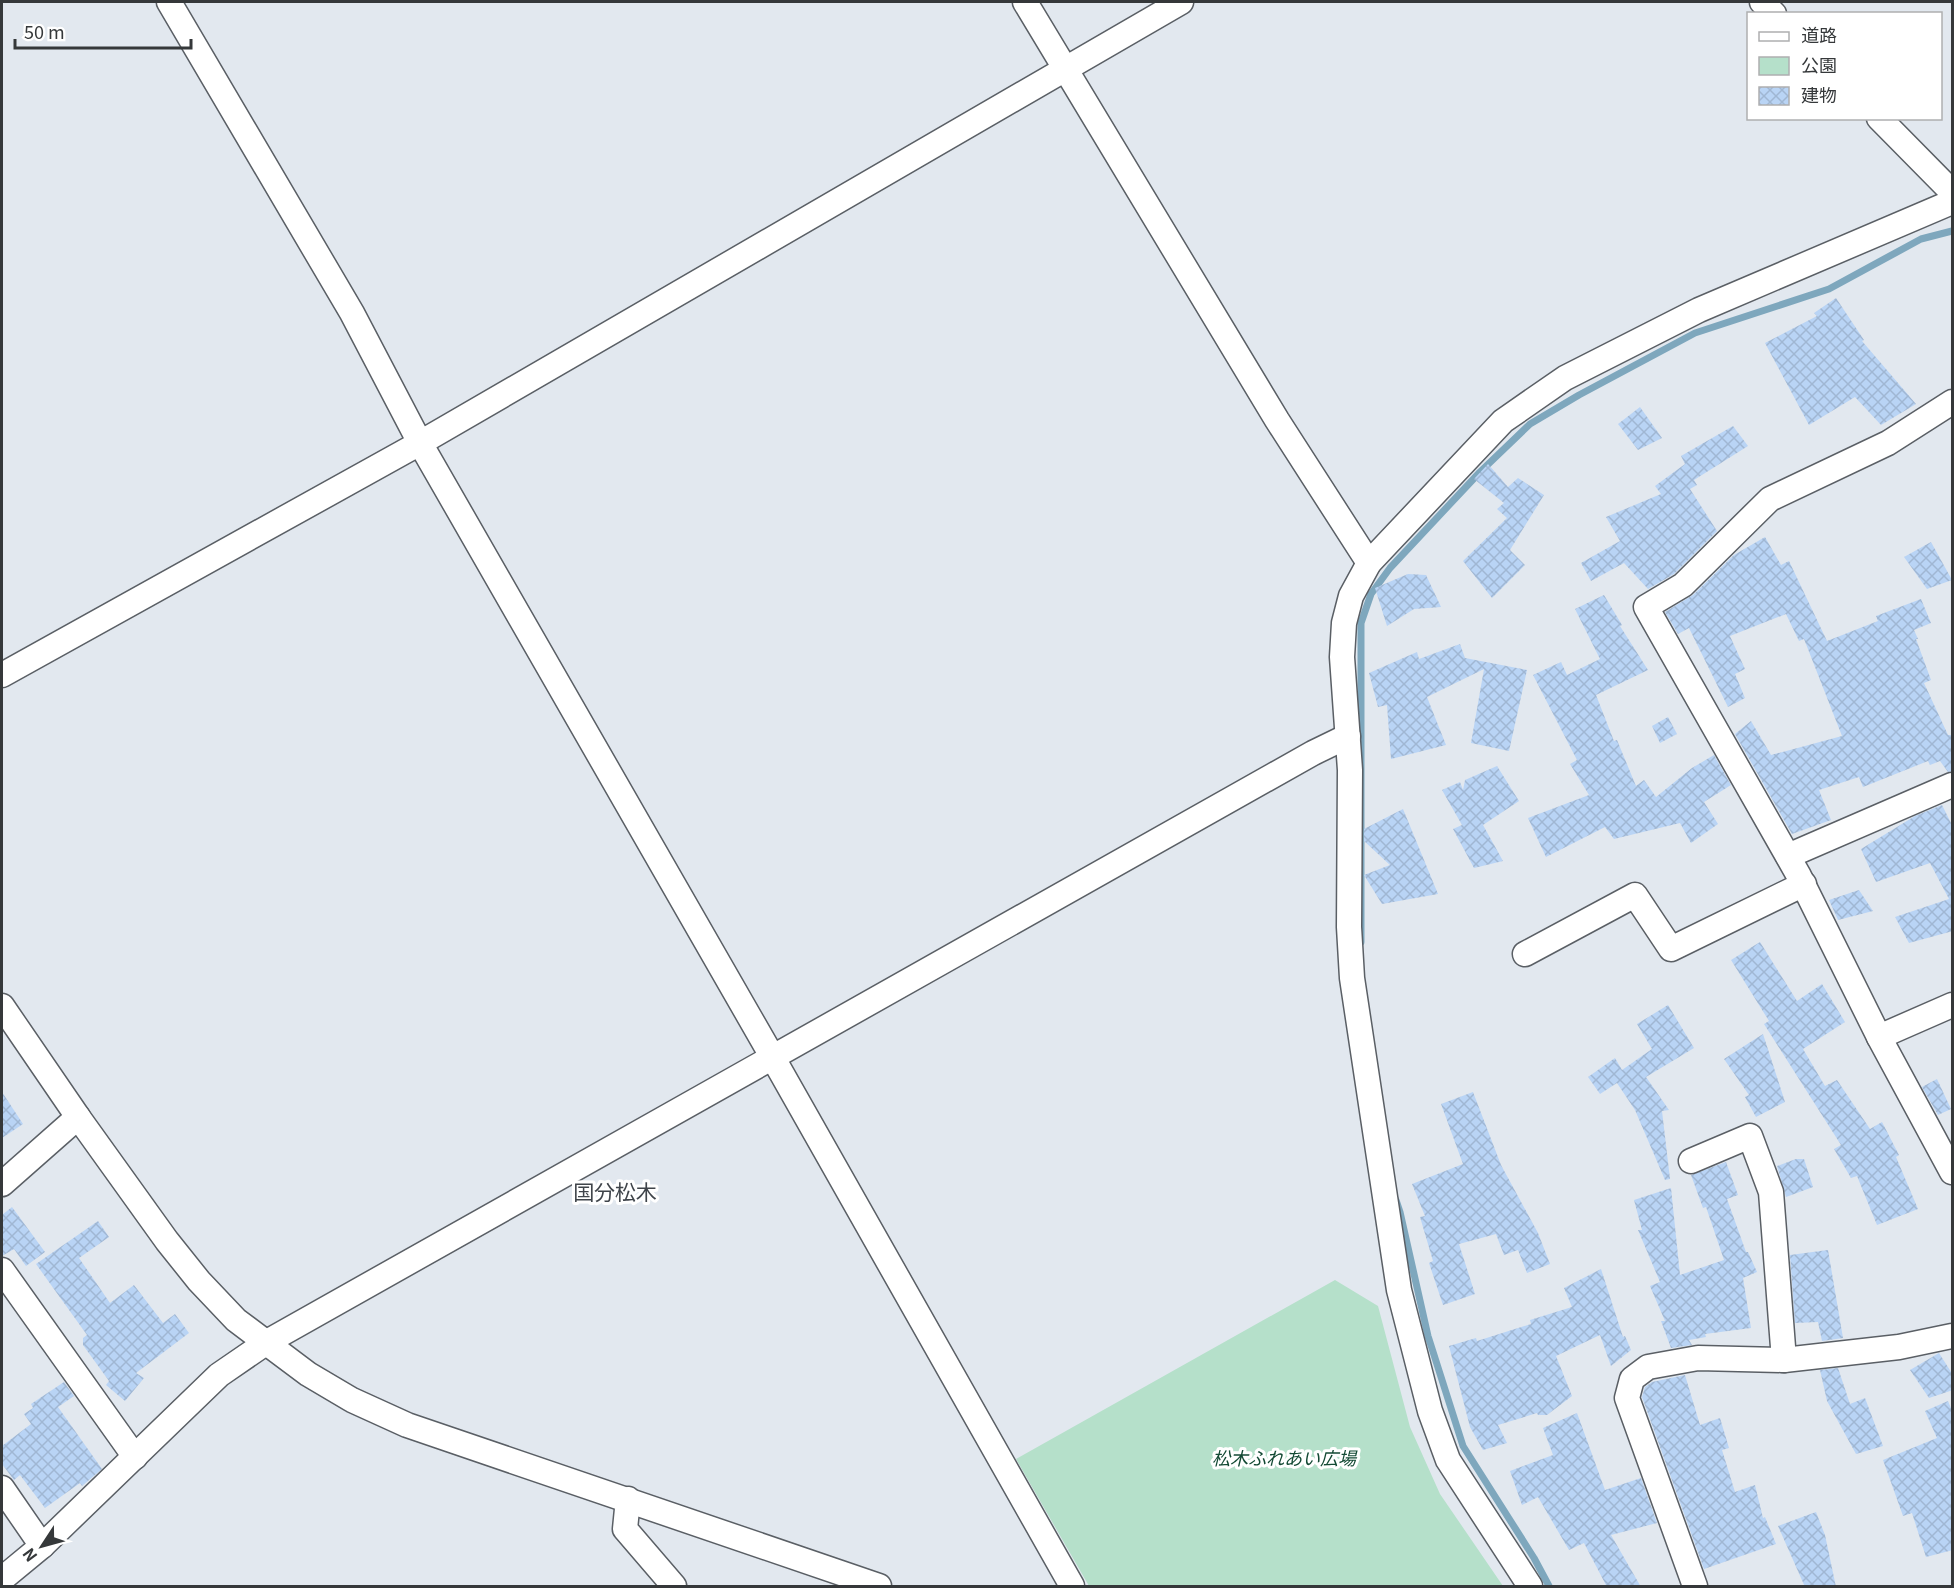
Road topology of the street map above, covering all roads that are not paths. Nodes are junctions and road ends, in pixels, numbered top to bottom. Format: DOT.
graph roads {
  1 [pos="169,2"];
  2 [pos="1025,2"];
  3 [pos="1181,2"];
  4 [pos="1065,68"];
  5 [pos="1881,120"];
  6 [pos="1953,192"];
  7 [pos="1953,202"];
  8 [pos="1953,402"];
  9 [pos="420,443"];
  10 [pos="1369,564"];
  11 [pos="2,675"];
  12 [pos="1348,736"];
  13 [pos="1953,785"];
  14 [pos="1788,856"];
  15 [pos="1804,884"];
  16 [pos="1525,954"];
  17 [pos="1953,1005"];
  18 [pos="2,1006"];
  19 [pos="1879,1037"];
  20 [pos="773,1058"];
  21 [pos="78,1117"];
  22 [pos="1691,1161"];
  23 [pos="1953,1173"];
  24 [pos="2,1184"];
  25 [pos="2,1270"];
  26 [pos="1953,1336"];
  27 [pos="267,1342"];
  28 [pos="1784,1360"];
  29 [pos="135,1457"];
  30 [pos="2,1488"];
  31 [pos="627,1499"];
  32 [pos="42,1546"];
  33 [pos="2,1579"];
  34 [pos="674,1587"];
  35 [pos="879,1587"];
  36 [pos="1072,1587"];
  37 [pos="1530,1587"];
  38 [pos="1695,1587"];
  1 -- 9 [label="street"];
  2 -- 4 [label="street"];
  3 -- 4 [label="street"];
  4 -- 9 [label="street"];
  4 -- 10 [label="street"];
  5 -- 6 [label="street"];
  7 -- 10 [label="street"];
  8 -- 14 [label="street"];
  9 -- 11 [label="street"];
  9 -- 20 [label="street"];
  10 -- 12 [label="street"];
  12 -- 20 [label="street"];
  12 -- 37 [label="street"];
  13 -- 14 [label="street"];
  14 -- 15 [label="street"];
  15 -- 16 [label="street"];
  15 -- 19 [label="street"];
  17 -- 19 [label="street"];
  18 -- 21 [label="street"];
  19 -- 23 [label="street"];
  20 -- 27 [label="street"];
  20 -- 36 [label="street"];
  21 -- 24 [label="street"];
  21 -- 27 [label="street"];
  22 -- 28 [label="street"];
  25 -- 29 [label="street"];
  26 -- 28 [label="street"];
  27 -- 29 [label="street"];
  27 -- 31 [label="street"];
  28 -- 38 [label="street"];
  29 -- 32 [label="street"];
  30 -- 32 [label="street"];
  31 -- 34 [label="street"];
  31 -- 35 [label="street"];
  32 -- 33 [label="street"];
}
